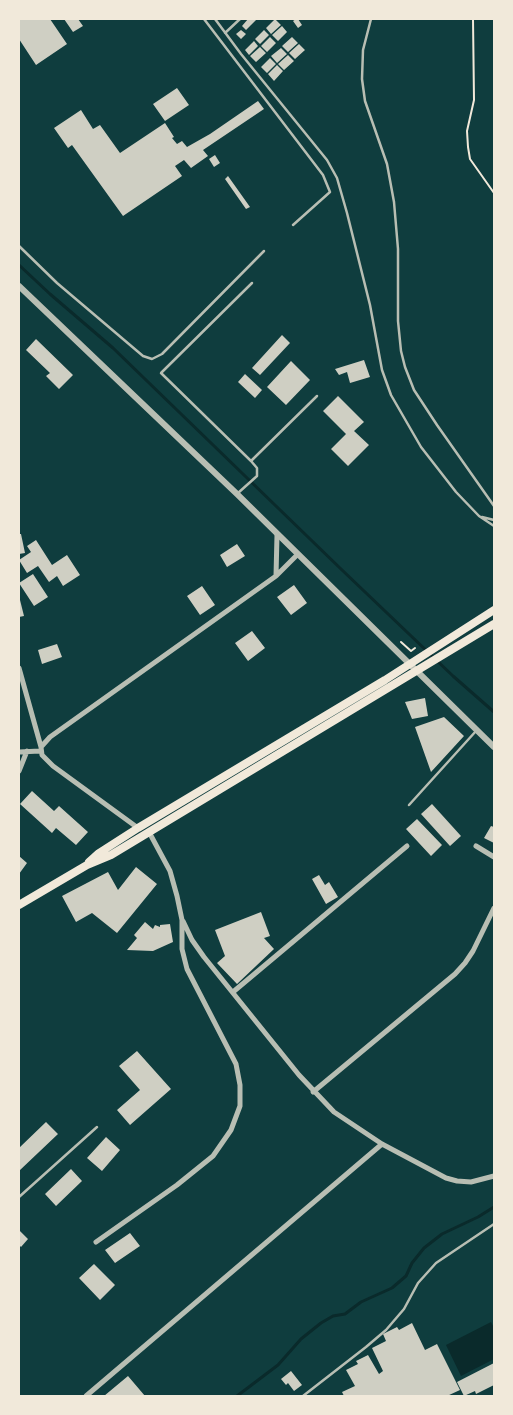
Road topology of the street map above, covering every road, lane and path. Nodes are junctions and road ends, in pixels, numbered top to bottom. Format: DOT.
graph roads {
  1 [pos="204,19"];
  2 [pos="215,19"];
  3 [pos="240,19"];
  4 [pos="371,19"];
  5 [pos="473,19"];
  6 [pos="225,33"];
  7 [pos="494,193"];
  8 [pos="293,225"];
  9 [pos="19,246"];
  10 [pos="264,251"];
  11 [pos="252,283"];
  12 [pos="19,286"];
  13 [pos="317,396"];
  14 [pos="251,461"];
  15 [pos="237,494"];
  16 [pos="494,506"];
  17 [pos="478,516"];
  18 [pos="494,520"];
  19 [pos="494,526"];
  20 [pos="277,535"];
  21 [pos="297,555"];
  22 [pos="276,576"];
  23 [pos="494,610"];
  24 [pos="494,624"];
  25 [pos="19,668"];
  26 [pos="476,730"];
  27 [pos="494,747"];
  28 [pos="40,749"];
  29 [pos="27,751"];
  30 [pos="19,752"];
  31 [pos="19,771"];
  32 [pos="409,805"];
  33 [pos="138,828"];
  34 [pos="150,832"];
  35 [pos="407,846"];
  36 [pos="476,846"];
  37 [pos="494,857"];
  38 [pos="87,864"];
  39 [pos="19,905"];
  40 [pos="494,908"];
  41 [pos="182,920"];
  42 [pos="233,992"];
  43 [pos="313,1092"];
  44 [pos="97,1127"];
  45 [pos="382,1144"];
  46 [pos="494,1176"];
  47 [pos="19,1197"];
  48 [pos="494,1224"];
  49 [pos="96,1242"];
  50 [pos="86,1396"];
  51 [pos="303,1396"];
  1 -- 8 [label="lane"];
  2 -- 6 [label="lane"];
  3 -- 6 [label="lane"];
  4 -- 16 [label="lane"];
  5 -- 7 [label="path"];
  6 -- 17 [label="lane"];
  9 -- 10 [label="lane"];
  11 -- 14 [label="lane"];
  12 -- 15 [label="street"];
  13 -- 14 [label="lane"];
  14 -- 15 [label="lane"];
  15 -- 20 [label="street"];
  17 -- 18 [label="lane"];
  17 -- 19 [label="lane"];
  20 -- 21 [label="street"];
  20 -- 22 [label="street"];
  21 -- 22 [label="street"];
  21 -- 26 [label="street"];
  22 -- 28 [label="street"];
  23 -- 33 [label="main road"];
  24 -- 34 [label="main road"];
  25 -- 28 [label="street"];
  26 -- 27 [label="street"];
  26 -- 32 [label="lane"];
  28 -- 29 [label="street"];
  28 -- 33 [label="street"];
  29 -- 30 [label="street"];
  29 -- 31 [label="street"];
  33 -- 38 [label="main road"];
  34 -- 38 [label="main road"];
  34 -- 41 [label="street"];
  35 -- 42 [label="street"];
  36 -- 37 [label="street"];
  38 -- 39 [label="main road"];
  40 -- 43 [label="street"];
  41 -- 42 [label="street"];
  41 -- 49 [label="street"];
  42 -- 43 [label="street"];
  43 -- 45 [label="street"];
  44 -- 47 [label="lane"];
  45 -- 46 [label="street"];
  45 -- 50 [label="street"];
  48 -- 51 [label="lane"];
}
